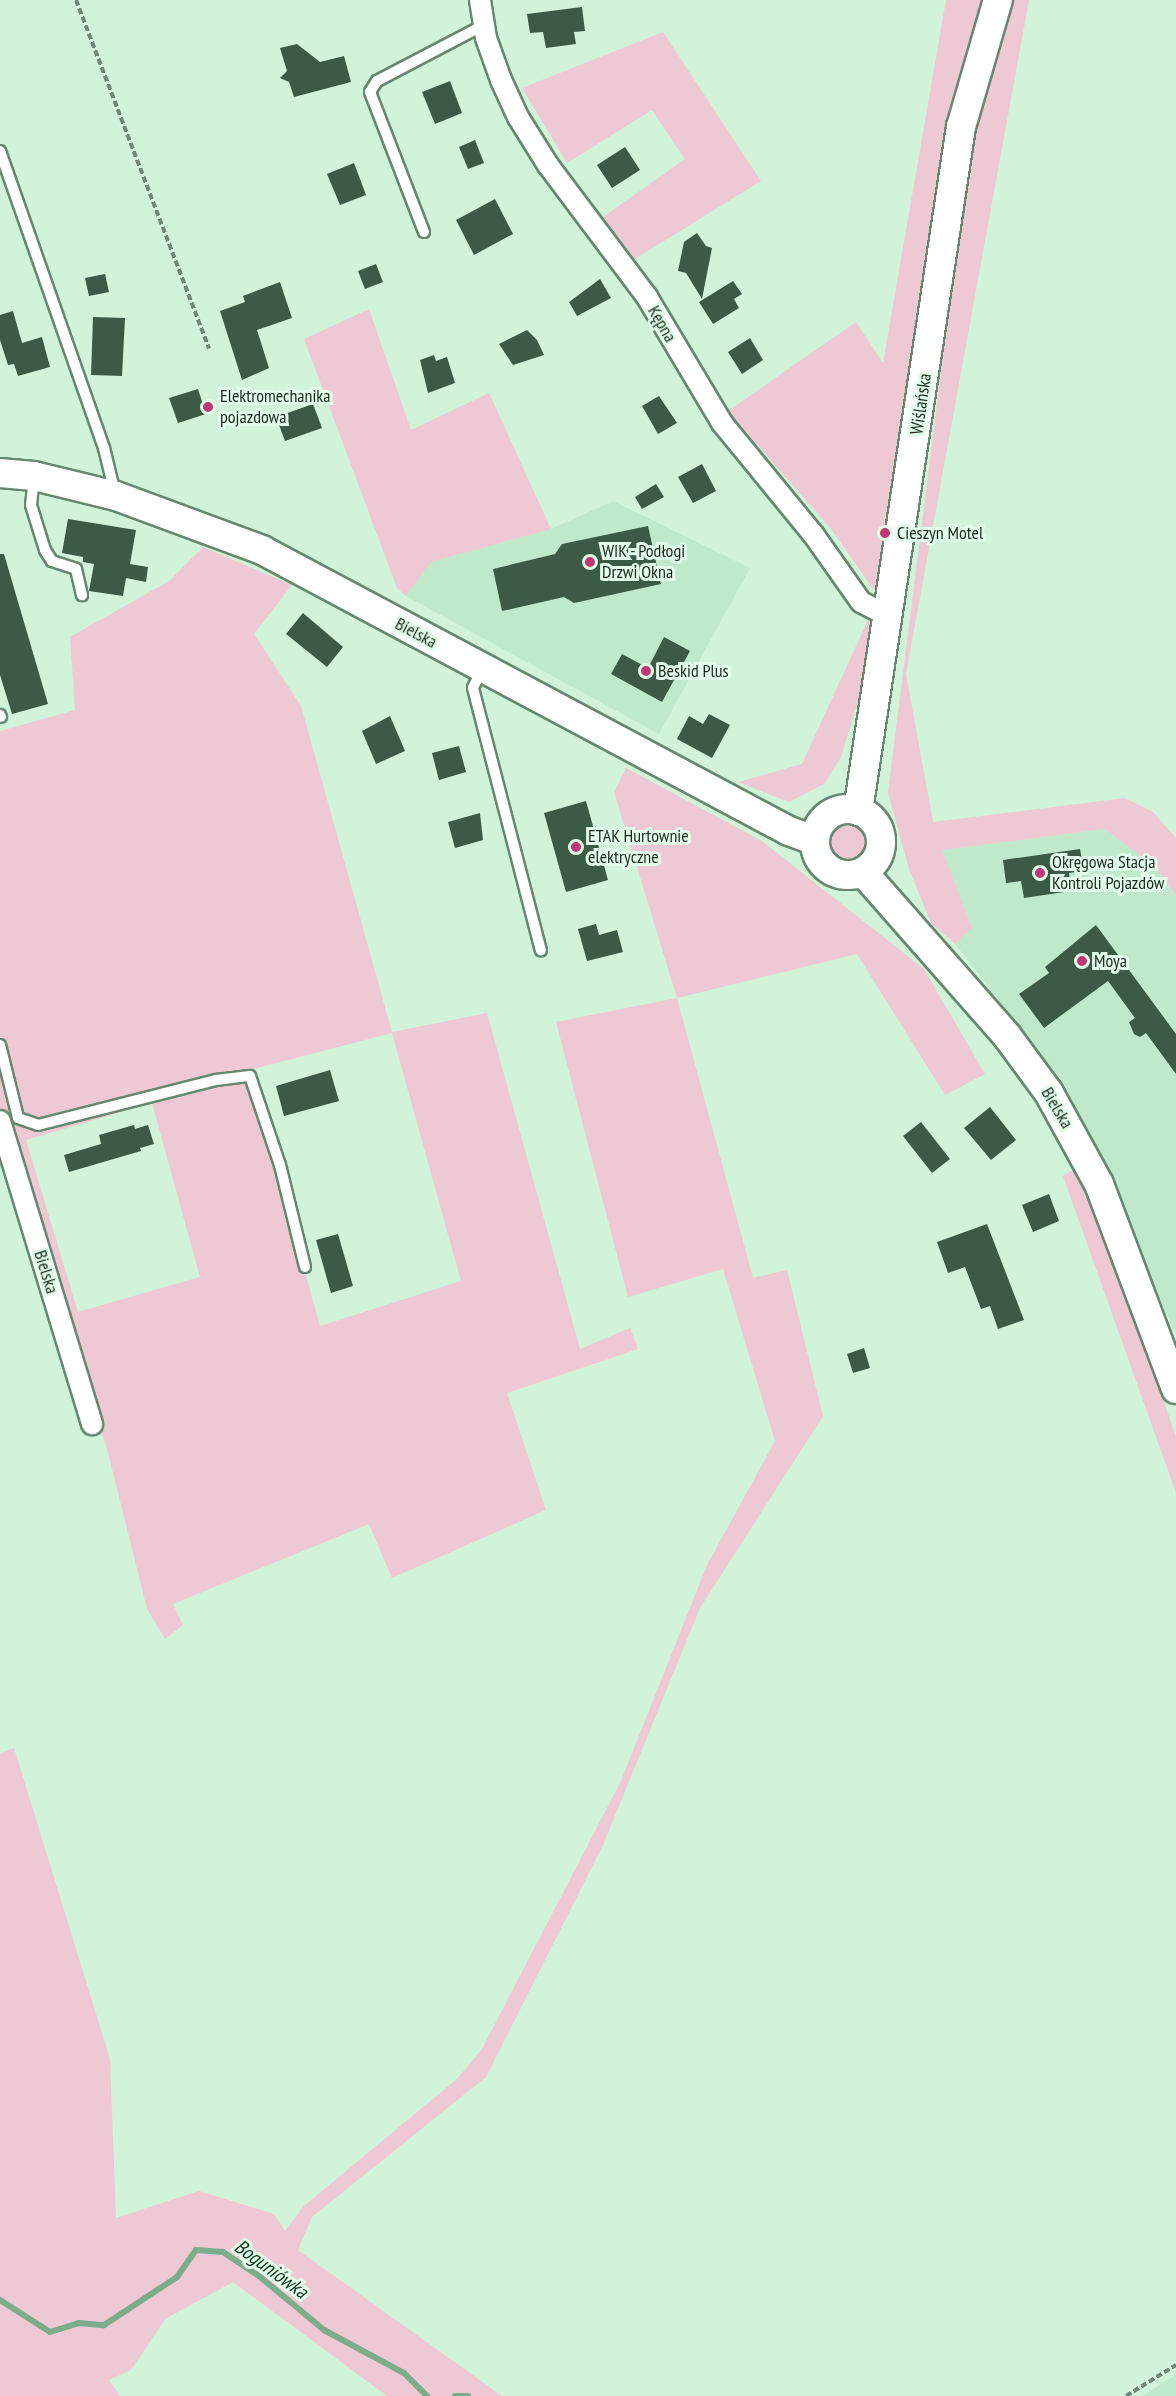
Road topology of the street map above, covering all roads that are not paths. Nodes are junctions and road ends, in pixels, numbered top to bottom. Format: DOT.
graph roads {
  1 [pos="480,0"];
  2 [pos="998,0"];
  3 [pos="484,25"];
  4 [pos="0,151"];
  5 [pos="424,232"];
  6 [pos="0,473"];
  7 [pos="34,476"];
  8 [pos="116,496"];
  9 [pos="82,595"];
  10 [pos="890,617"];
  11 [pos="483,669"];
  12 [pos="858,811"];
  13 [pos="814,840"];
  14 [pos="863,872"];
  15 [pos="541,950"];
  16 [pos="0,1045"];
  17 [pos="0,1121"];
  18 [pos="305,1267"];
  19 [pos="1176,1389"];
  20 [pos="92,1424"];
  1 -- 3 [label="street, Kępna"];
  2 -- 10 [label="street, Wiślańska"];
  3 -- 5 [label="lane"];
  3 -- 10 [label="street, Kępna"];
  4 -- 8 [label="lane"];
  6 -- 7 [label="street, Bielska"];
  7 -- 8 [label="street, Bielska"];
  7 -- 9 [label="lane"];
  8 -- 11 [label="street, Bielska"];
  10 -- 12 [label="street, Wiślańska"];
  11 -- 13 [label="street, Bielska"];
  11 -- 15 [label="lane"];
  12 -- 13 [label="street"];
  12 -- 14 [label="street"];
  13 -- 14 [label="street"];
  14 -- 19 [label="street, Bielska"];
  16 -- 18 [label="lane"];
  17 -- 20 [label="street, Bielska"];
}
